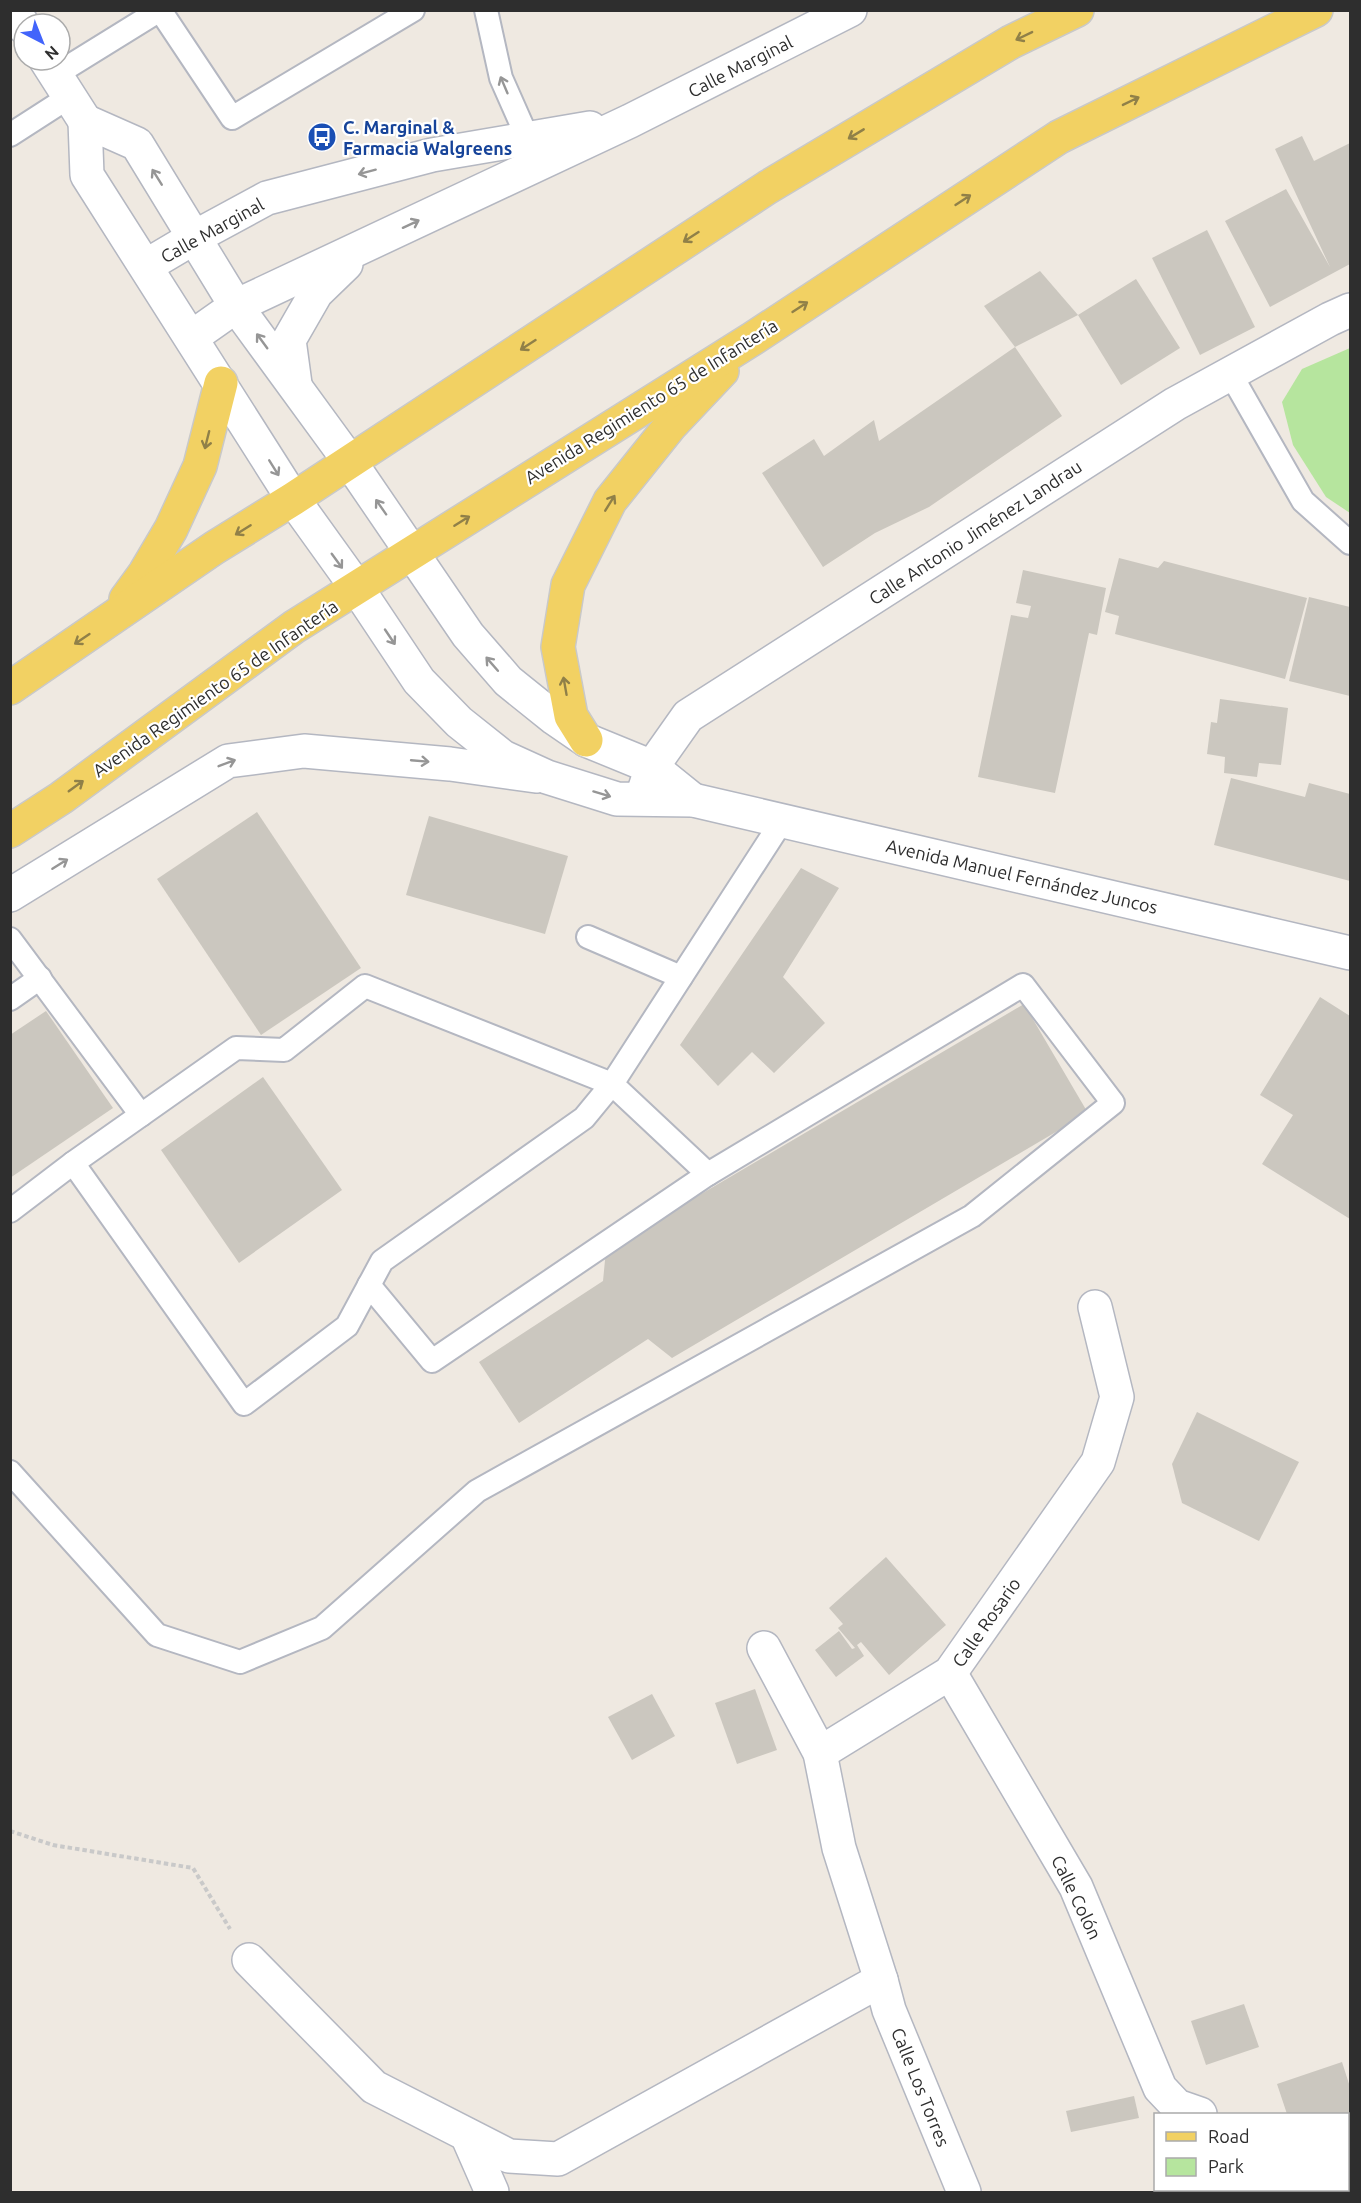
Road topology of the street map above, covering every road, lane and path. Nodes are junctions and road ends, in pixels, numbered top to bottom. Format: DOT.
graph roads {
  1 [pos="413,10"];
  2 [pos="486,10"];
  3 [pos="850,10"];
  4 [pos="1077,10"];
  5 [pos="1316,10"];
  6 [pos="64,88"];
  7 [pos="630,122"];
  8 [pos="10,135"];
  9 [pos="528,139"];
  10 [pos="195,237"];
  11 [pos="367,245"];
  12 [pos="146,266"];
  13 [pos="236,306"];
  14 [pos="1350,310"];
  15 [pos="192,337"];
  16 [pos="752,339"];
  17 [pos="1230,373"];
  18 [pos="221,383"];
  19 [pos="296,389"];
  20 [pos="350,462"];
  21 [pos="293,499"];
  22 [pos="1350,543"];
  23 [pos="413,552"];
  24 [pos="357,588"];
  25 [pos="112,618"];
  26 [pos="10,688"];
  27 [pos="586,740"];
  28 [pos="652,767"];
  29 [pos="546,777"];
  30 [pos="642,799"];
  31 [pos="693,800"];
  32 [pos="782,821"];
  33 [pos="10,831"];
  34 [pos="10,895"];
  35 [pos="588,937"];
  36 [pos="10,939"];
  37 [pos="1350,952"];
  38 [pos="681,977"];
  39 [pos="40,978"];
  40 [pos="10,999"];
  41 [pos="612,1084"];
  42 [pos="141,1115"];
  43 [pos="73,1163"];
  44 [pos="708,1174"];
  45 [pos="10,1211"];
  46 [pos="369,1285"];
  47 [pos="1095,1307"];
  48 [pos="10,1472"];
  49 [pos="764,1648"];
  50 [pos="950,1673"];
  51 [pos="820,1753"];
  52 [pos="10,1831"];
  53 [pos="249,1960"];
  54 [pos="881,1980"];
  55 [pos="1195,2113"];
  56 [pos="467,2135"];
  57 [pos="492,2193"];
  58 [pos="964,2193"];
  1 -- 6 [label="lane"];
  9 -- 2 [label="lane, one-way"];
  3 -- 7 [label="street, Calle Marginal"];
  4 -- 20 [label="main road, one-way"];
  16 -- 5 [label="main road, Avenida Regimiento 65 de Infantería, one-way"];
  6 -- 8 [label="lane"];
  10 -- 6 [label="street, Avenida Manuel Fernández Juncos, one-way"];
  6 -- 12 [label="street, Avenida Manuel Fernández Juncos"];
  7 -- 9 [label="street, Calle Marginal"];
  11 -- 7 [label="street, Calle Marginal, one-way"];
  9 -- 10 [label="street, Calle Marginal, one-way"];
  10 -- 12 [label="street, Calle Marginal"];
  10 -- 13 [label="street, Avenida Manuel Fernández Juncos"];
  11 -- 13 [label="street, Calle Marginal"];
  11 -- 19 [label="street"];
  12 -- 15 [label="street, Avenida Manuel Fernández Juncos"];
  13 -- 15 [label="street, Calle Marginal"];
  19 -- 13 [label="street, Avenida Manuel Fernández Juncos, one-way"];
  14 -- 17 [label="street, Calle Antonio Jiménez Landrau"];
  15 -- 18 [label="street, Avenida Manuel Fernández Juncos"];
  23 -- 16 [label="main road, Avenida Regimiento 65 de Infantería, one-way"];
  27 -- 16 [label="main road, one-way"];
  17 -- 22 [label="lane"];
  17 -- 28 [label="street, Calle Antonio Jiménez Landrau"];
  18 -- 21 [label="street, Avenida Manuel Fernández Juncos, one-way"];
  18 -- 25 [label="main road, one-way"];
  19 -- 20 [label="street, Avenida Manuel Fernández Juncos"];
  20 -- 21 [label="main road"];
  23 -- 20 [label="street, Avenida Manuel Fernández Juncos, one-way"];
  21 -- 24 [label="street, Avenida Manuel Fernández Juncos, one-way"];
  21 -- 25 [label="main road, one-way"];
  23 -- 24 [label="main road, Avenida Regimiento 65 de Infantería"];
  27 -- 23 [label="street, Avenida Manuel Fernández Juncos, one-way"];
  24 -- 29 [label="street, Avenida Manuel Fernández Juncos, one-way"];
  33 -- 24 [label="main road, Avenida Regimiento 65 de Infantería, one-way"];
  25 -- 26 [label="main road, one-way"];
  27 -- 28 [label="street, Avenida Manuel Fernández Juncos"];
  28 -- 30 [label="street, Calle Antonio Jiménez Landrau"];
  28 -- 31 [label="street, Avenida Manuel Fernández Juncos"];
  29 -- 30 [label="street, Avenida Manuel Fernández Juncos, one-way"];
  34 -- 29 [label="street, one-way"];
  30 -- 31 [label="street, Avenida Manuel Fernández Juncos"];
  31 -- 32 [label="street, Avenida Manuel Fernández Juncos"];
  32 -- 37 [label="street, Avenida Manuel Fernández Juncos"];
  32 -- 38 [label="lane"];
  35 -- 38 [label="lane"];
  36 -- 39 [label="lane"];
  38 -- 41 [label="lane"];
  39 -- 40 [label="lane"];
  39 -- 42 [label="lane"];
  41 -- 42 [label="lane"];
  41 -- 44 [label="lane"];
  41 -- 46 [label="lane"];
  42 -- 43 [label="lane"];
  43 -- 45 [label="lane"];
  43 -- 46 [label="lane"];
  44 -- 46 [label="lane"];
  44 -- 48 [label="lane"];
  47 -- 50 [label="street, Calle Rosario"];
  49 -- 51 [label="street"];
  50 -- 51 [label="street, Calle Rosario"];
  50 -- 55 [label="street, Calle Colón"];
  51 -- 54 [label="street, Calle Los Torres"];
  52 -- 53 [label="path"];
  53 -- 56 [label="street"];
  54 -- 56 [label="street"];
  54 -- 58 [label="street, Calle Los Torres"];
  56 -- 57 [label="street"];
}
